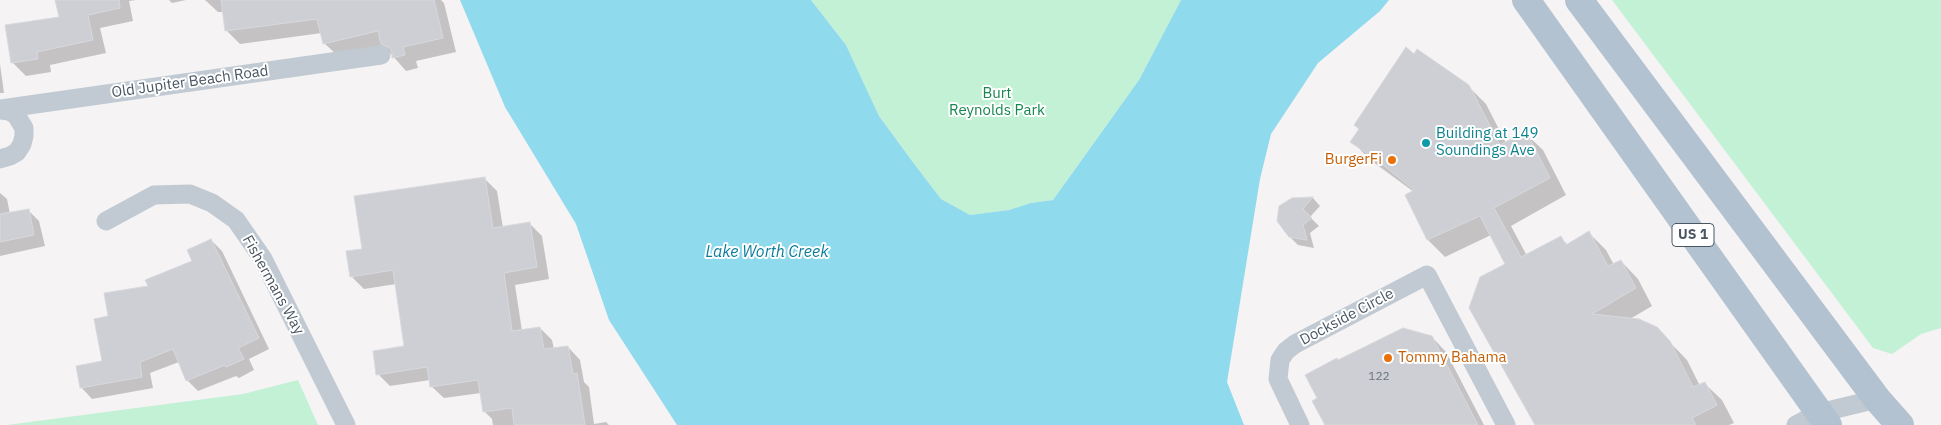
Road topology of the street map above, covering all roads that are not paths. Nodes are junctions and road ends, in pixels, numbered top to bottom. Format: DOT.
graph roads {
  1 [pos="1526,0"];
  2 [pos="1579,0"];
  3 [pos="381,55"];
  4 [pos="0,109"];
  5 [pos="0,159"];
  6 [pos="106,221"];
  7 [pos="1877,399"];
  8 [pos="1814,421"];
  9 [pos="346,425"];
  10 [pos="1300,425"];
  11 [pos="1506,425"];
  12 [pos="1900,425"];
  1 -- 8 [label="main road, US 1"];
  2 -- 7 [label="main road"];
  3 -- 4 [label="street, Old Jupiter Beach Road"];
  4 -- 5 [label="street"];
  6 -- 9 [label="street, Fishermans Way"];
  7 -- 8 [label="street"];
  7 -- 12 [label="main road"];
  10 -- 11 [label="street, Dockside Circle"];
}
